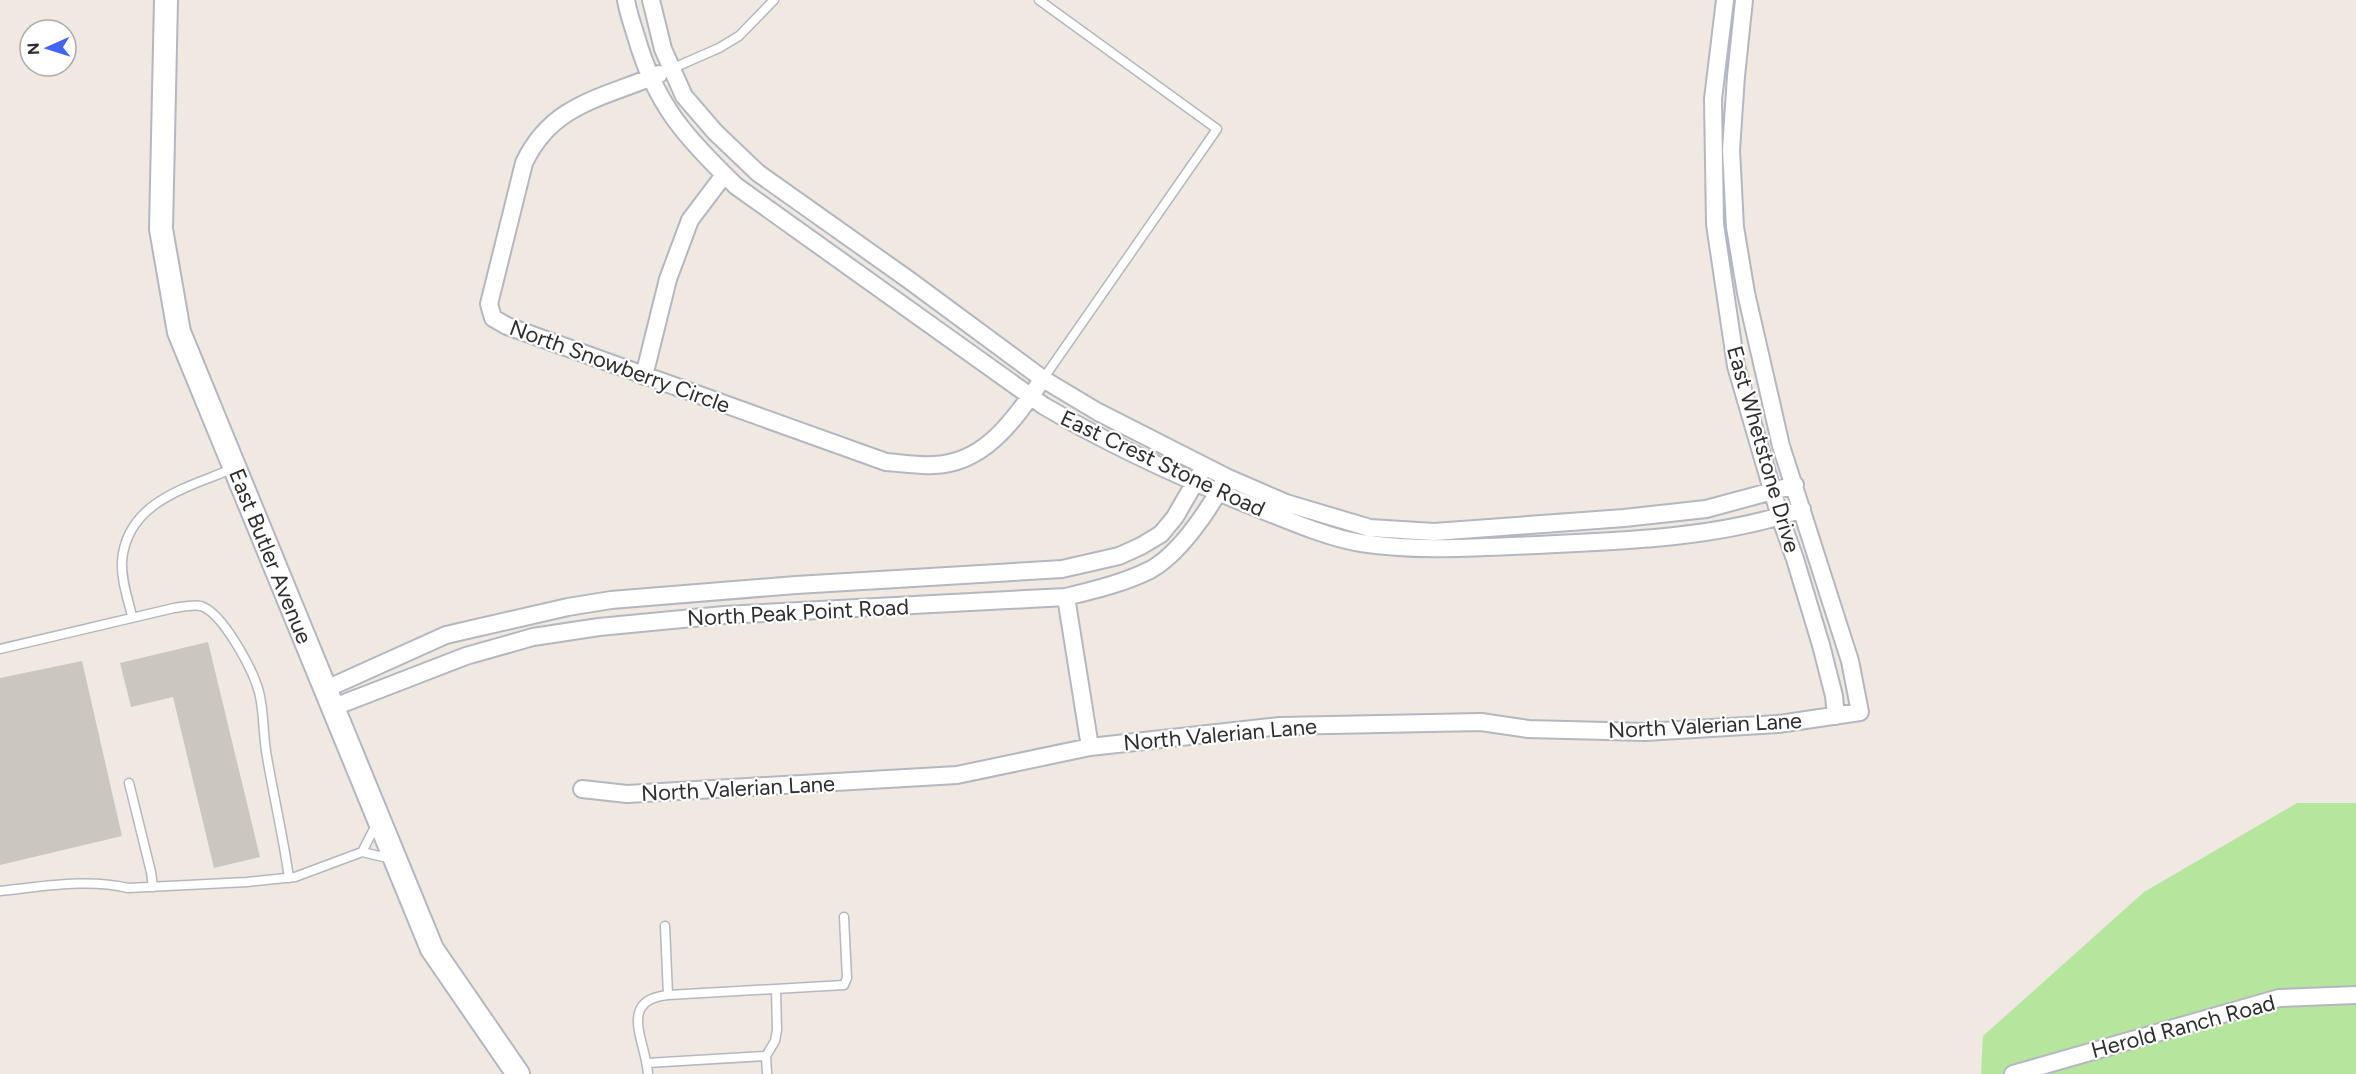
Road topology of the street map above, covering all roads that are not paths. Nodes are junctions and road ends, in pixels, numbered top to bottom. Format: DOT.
graph roads {
  1 [pos="166,0"];
  2 [pos="626,0"];
  3 [pos="651,0"];
  4 [pos="774,0"];
  5 [pos="1040,0"];
  6 [pos="1725,0"];
  7 [pos="1744,0"];
  8 [pos="670,69"];
  9 [pos="651,78"];
  10 [pos="724,175"];
  11 [pos="644,376"];
  12 [pos="1043,379"];
  13 [pos="1031,396"];
  14 [pos="1204,466"];
  15 [pos="235,468"];
  16 [pos="1226,477"];
  17 [pos="1196,482"];
  18 [pos="1795,485"];
  19 [pos="1218,492"];
  20 [pos="1773,493"];
  21 [pos="1802,509"];
  22 [pos="1780,517"];
  23 [pos="1066,597"];
  24 [pos="132,616"];
  25 [pos="0,648"];
  26 [pos="330,698"];
  27 [pos="1860,712"];
  28 [pos="1836,716"];
  29 [pos="1090,747"];
  30 [pos="129,783"];
  31 [pos="582,789"];
  32 [pos="379,818"];
  33 [pos="362,852"];
  34 [pos="396,860"];
  35 [pos="289,878"];
  36 [pos="153,887"];
  37 [pos="0,891"];
  38 [pos="844,917"];
  39 [pos="664,926"];
  40 [pos="776,990"];
  41 [pos="668,995"];
  42 [pos="2356,995"];
  43 [pos="766,1056"];
  44 [pos="647,1063"];
  45 [pos="518,1074"];
  46 [pos="648,1074"];
  47 [pos="767,1074"];
  48 [pos="2013,1074"];
  1 -- 15 [label="street, East Butler Avenue"];
  2 -- 9 [label="street, East Crest Stone Road"];
  3 -- 8 [label="street, East Crest Stone Road"];
  4 -- 8 [label="lane"];
  5 -- 12 [label="lane"];
  6 -- 20 [label="street, East Whetstone Drive"];
  7 -- 18 [label="street, East Whetstone Drive"];
  8 -- 9 [label="street, North Snowberry Circle"];
  8 -- 12 [label="street, East Crest Stone Road"];
  9 -- 10 [label="street, East Crest Stone Road"];
  9 -- 11 [label="street, North Snowberry Circle"];
  10 -- 11 [label="street"];
  10 -- 13 [label="street, East Crest Stone Road"];
  11 -- 13 [label="street, North Snowberry Circle"];
  12 -- 13 [label="street, North Snowberry Circle"];
  12 -- 14 [label="street, East Crest Stone Road"];
  13 -- 17 [label="street, East Crest Stone Road"];
  14 -- 16 [label="street, East Crest Stone Road"];
  14 -- 17 [label="street, North Peak Point Road"];
  15 -- 24 [label="lane"];
  15 -- 26 [label="street, East Butler Avenue"];
  16 -- 19 [label="street, North Peak Point Road"];
  16 -- 20 [label="street, East Crest Stone Road"];
  17 -- 19 [label="street, East Crest Stone Road"];
  17 -- 26 [label="street, North Peak Point Road"];
  18 -- 20 [label="street, East Crest Stone Road"];
  18 -- 21 [label="street, East Whetstone Drive"];
  19 -- 22 [label="street, East Crest Stone Road"];
  19 -- 23 [label="street, North Peak Point Road"];
  20 -- 22 [label="street, East Whetstone Drive"];
  21 -- 22 [label="street, East Crest Stone Road"];
  21 -- 27 [label="street, East Whetstone Drive"];
  22 -- 28 [label="street, East Whetstone Drive"];
  23 -- 26 [label="street, North Peak Point Road"];
  23 -- 29 [label="street"];
  24 -- 25 [label="lane"];
  24 -- 35 [label="lane"];
  26 -- 32 [label="street, East Butler Avenue"];
  27 -- 28 [label="street, North Valerian Lane"];
  28 -- 29 [label="street, North Valerian Lane"];
  29 -- 31 [label="street, North Valerian Lane"];
  30 -- 36 [label="lane"];
  32 -- 33 [label="lane"];
  32 -- 34 [label="street, East Butler Avenue"];
  33 -- 34 [label="lane"];
  33 -- 35 [label="lane"];
  34 -- 45 [label="street, East Butler Avenue"];
  35 -- 36 [label="lane"];
  36 -- 37 [label="lane"];
  38 -- 40 [label="lane"];
  39 -- 41 [label="lane"];
  40 -- 41 [label="lane"];
  40 -- 43 [label="lane"];
  41 -- 44 [label="lane"];
  42 -- 48 [label="street, Herold Ranch Road"];
  43 -- 44 [label="lane"];
  43 -- 47 [label="lane"];
  44 -- 46 [label="lane"];
}
